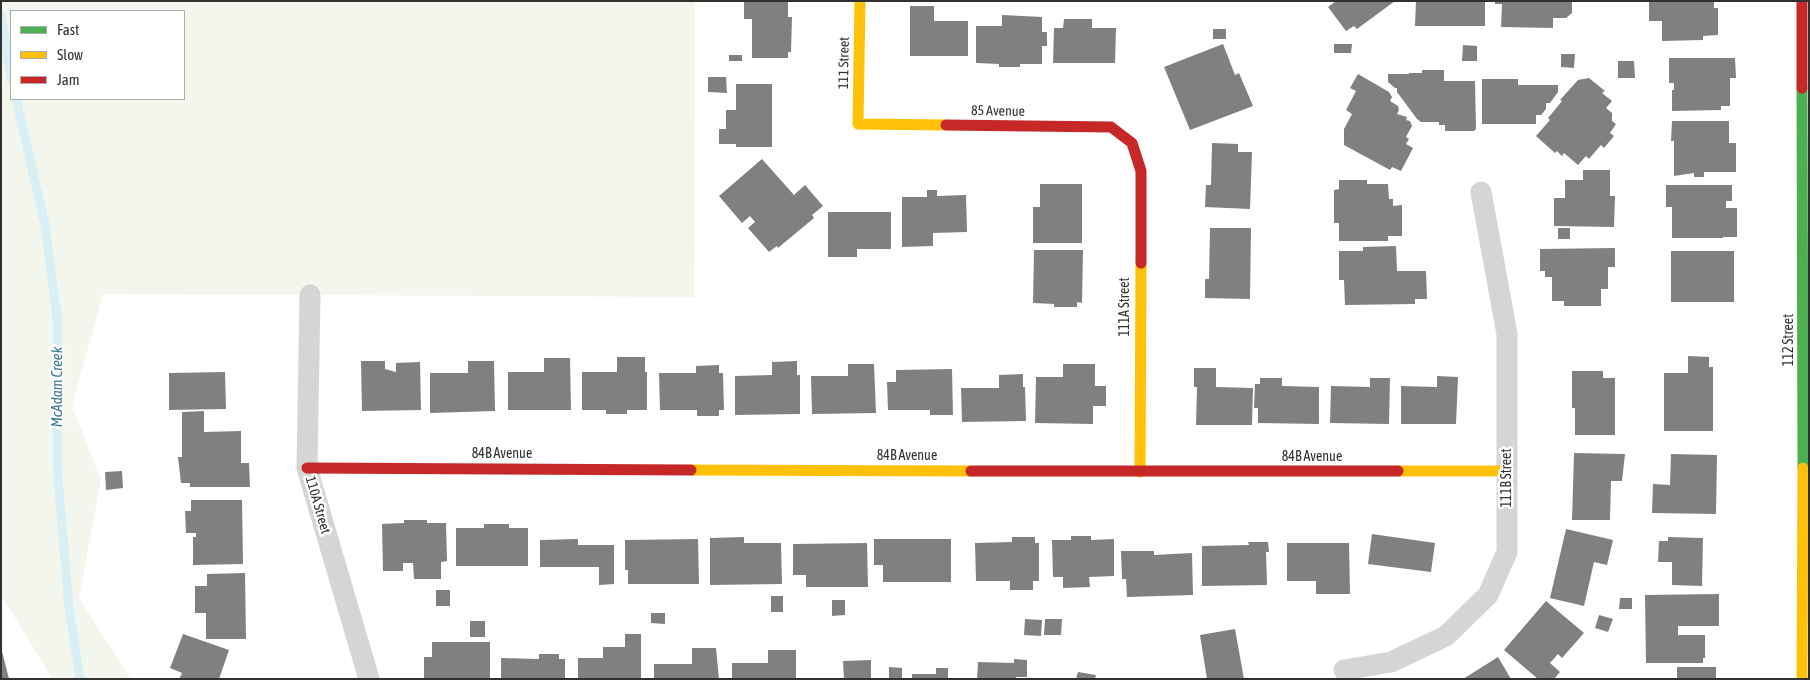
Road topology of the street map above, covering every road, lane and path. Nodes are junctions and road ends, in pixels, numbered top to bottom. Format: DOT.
graph roads {
  1 [pos="860,1"];
  2 [pos="1802,1"];
  3 [pos="858,124"];
  4 [pos="1132,143"];
  5 [pos="1481,192"];
  6 [pos="310,295"];
  7 [pos="307,468"];
  8 [pos="1140,472"];
  9 [pos="1507,472"];
  10 [pos="1344,670"];
  11 [pos="369,679"];
  12 [pos="1802,679"];
  1 -- 3 [label="street, 111 Street"];
  2 -- 12 [label="street, 112 Street"];
  3 -- 4 [label="street, 85 Avenue"];
  4 -- 8 [label="street, 111A Street"];
  5 -- 9 [label="street, 111B Street"];
  6 -- 7 [label="street, 110A Street"];
  7 -- 8 [label="street, 84B Avenue"];
  7 -- 11 [label="street, 110A Street"];
  8 -- 9 [label="street, 84B Avenue"];
  9 -- 10 [label="street, 111B Street"];
}
